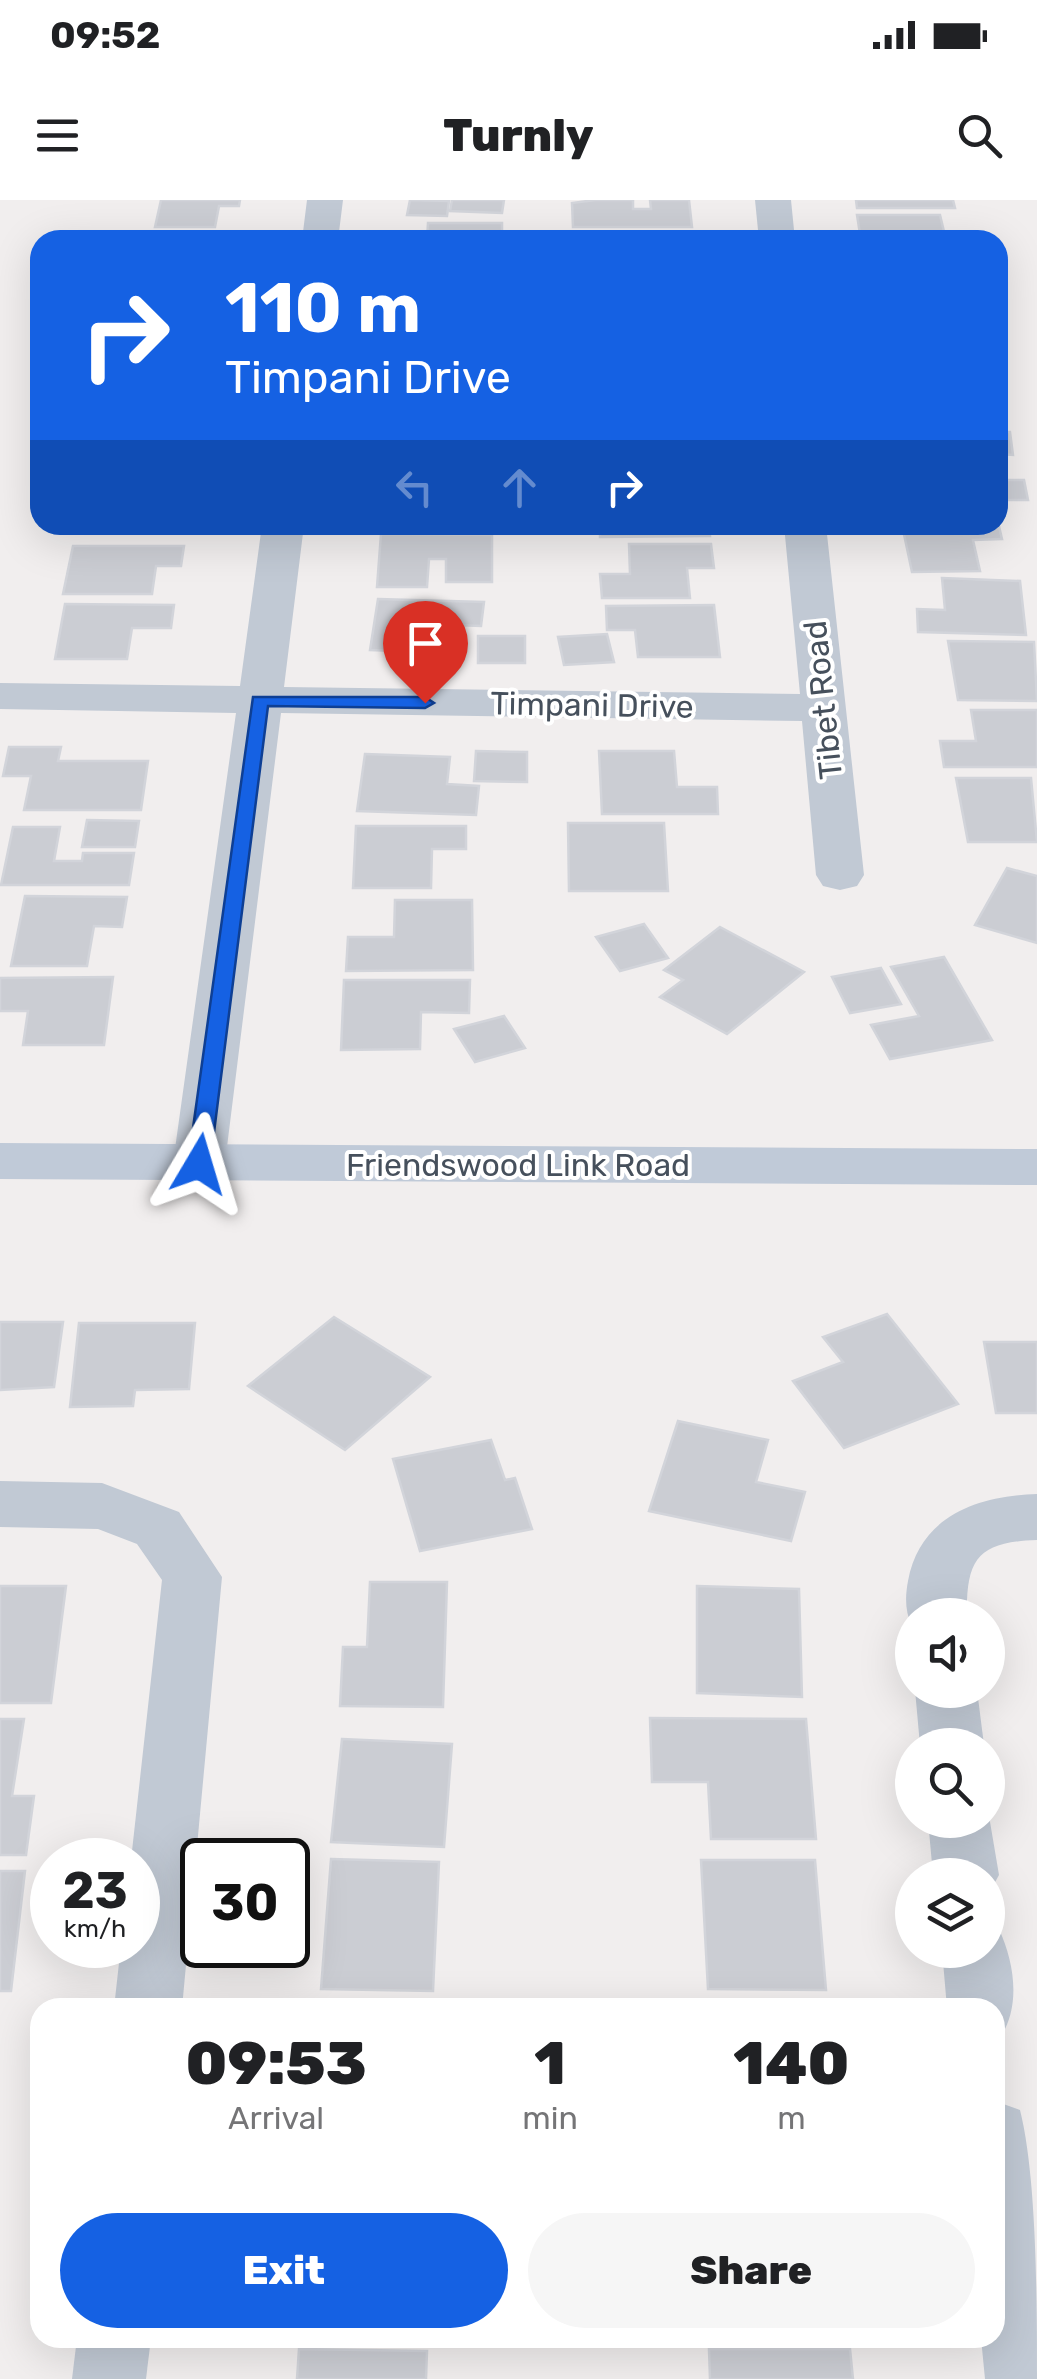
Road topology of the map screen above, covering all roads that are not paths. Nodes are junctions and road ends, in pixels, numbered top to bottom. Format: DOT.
graph roads {
  1 [pos="326,200"];
  2 [pos="773,200"];
  3 [pos="322,230"];
  4 [pos="776,230"];
  5 [pos="281,535"];
  6 [pos="806,535"];
  7 [pos="0,696"];
  8 [pos="259,700"];
  9 [pos="823,708"];
  10 [pos="840,875"];
  11 [pos="0,1161"];
  12 [pos="199,1164"];
  13 [pos="1037,1168"];
  14 [pos="0,1504"];
  15 [pos="1037,1517"];
  16 [pos="936,1598"];
  17 [pos="977,1968"];
  18 [pos="149,1998"];
  19 [pos="980,1998"];
  20 [pos="1005,2224"];
  21 [pos="113,2348"];
  22 [pos="109,2379"];
  23 [pos="1022,2379"];
  1 -- 3 [label="street"];
  2 -- 4 [label="street"];
  5 -- 8 [label="street"];
  6 -- 9 [label="street, Tibet Road"];
  7 -- 8 [label="street, Timpani Drive"];
  8 -- 9 [label="street, Timpani Drive"];
  8 -- 12 [label="street"];
  9 -- 10 [label="street, Tibet Road"];
  11 -- 12 [label="main road, Friendswood Link Road"];
  12 -- 13 [label="main road, Friendswood Link Road"];
  14 -- 18 [label="street"];
  15 -- 16 [label="street"];
  17 -- 19 [label="street"];
  20 -- 23 [label="street"];
  21 -- 22 [label="street"];
}
